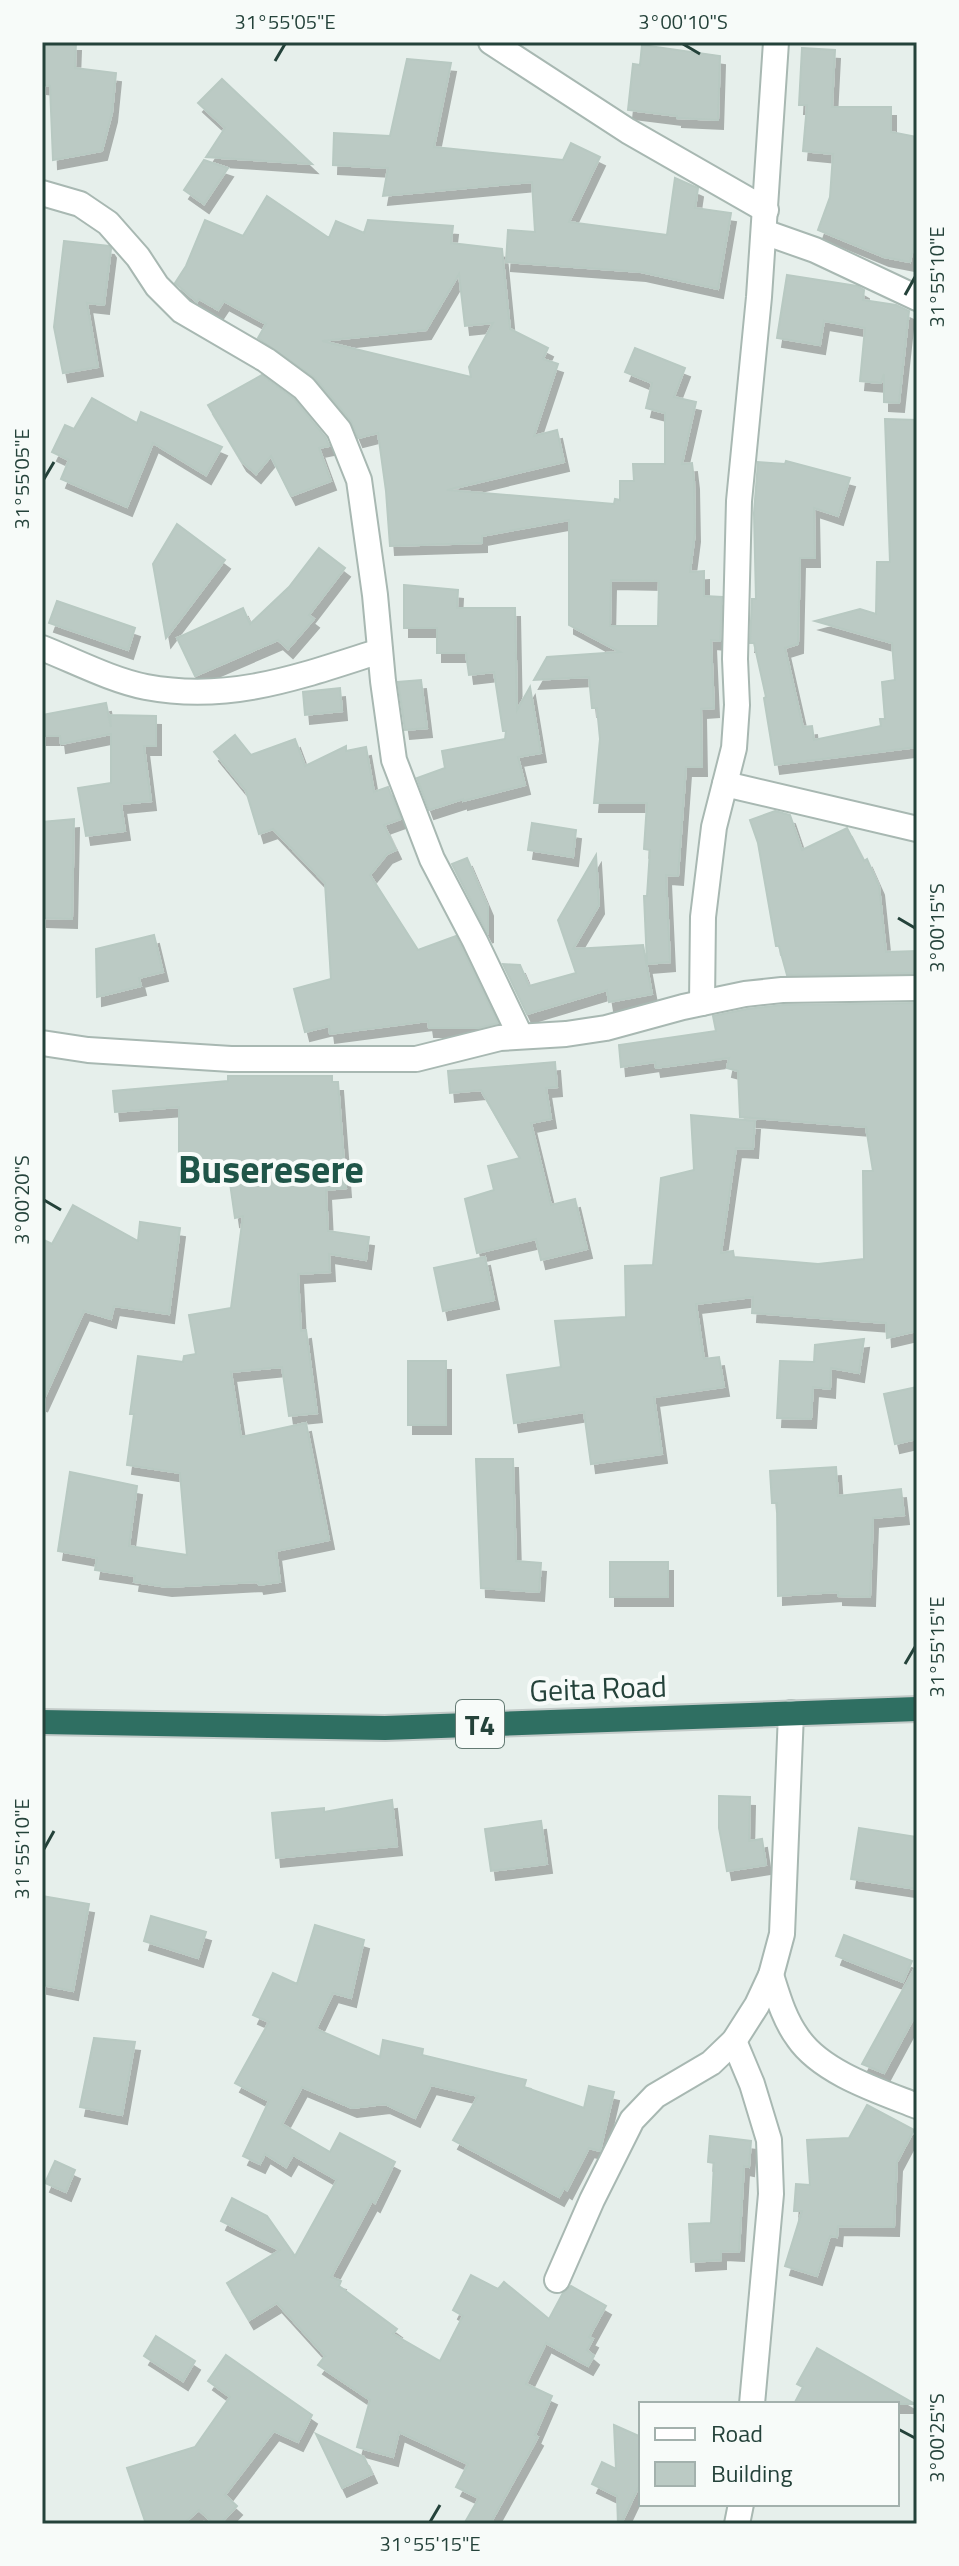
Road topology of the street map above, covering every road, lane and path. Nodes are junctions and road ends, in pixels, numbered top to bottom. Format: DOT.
graph roads {
  1 [pos="491,42"];
  2 [pos="776,42"];
  3 [pos="42,193"];
  4 [pos="765,221"];
  5 [pos="917,298"];
  6 [pos="42,648"];
  7 [pos="380,651"];
  8 [pos="725,784"];
  9 [pos="917,829"];
  10 [pos="917,988"];
  11 [pos="702,1003"];
  12 [pos="520,1035"];
  13 [pos="42,1043"];
  14 [pos="917,1709"];
  15 [pos="791,1713"];
  16 [pos="42,1722"];
  17 [pos="771,1975"];
  18 [pos="734,2041"];
  19 [pos="917,2106"];
  20 [pos="557,2280"];
  21 [pos="752,2402"];
  1 -- 4 [label="street"];
  2 -- 4 [label="street"];
  3 -- 7 [label="street"];
  4 -- 5 [label="street"];
  4 -- 8 [label="street"];
  6 -- 7 [label="street"];
  7 -- 12 [label="street"];
  8 -- 9 [label="street"];
  8 -- 11 [label="street"];
  10 -- 11 [label="street"];
  11 -- 12 [label="street"];
  12 -- 13 [label="street"];
  14 -- 15 [label="highway, Geita Road / T4"];
  15 -- 16 [label="highway, Geita Road / T4"];
  15 -- 17 [label="street"];
  17 -- 18 [label="street"];
  17 -- 19 [label="street"];
  18 -- 20 [label="street"];
  18 -- 21 [label="street"];
}
